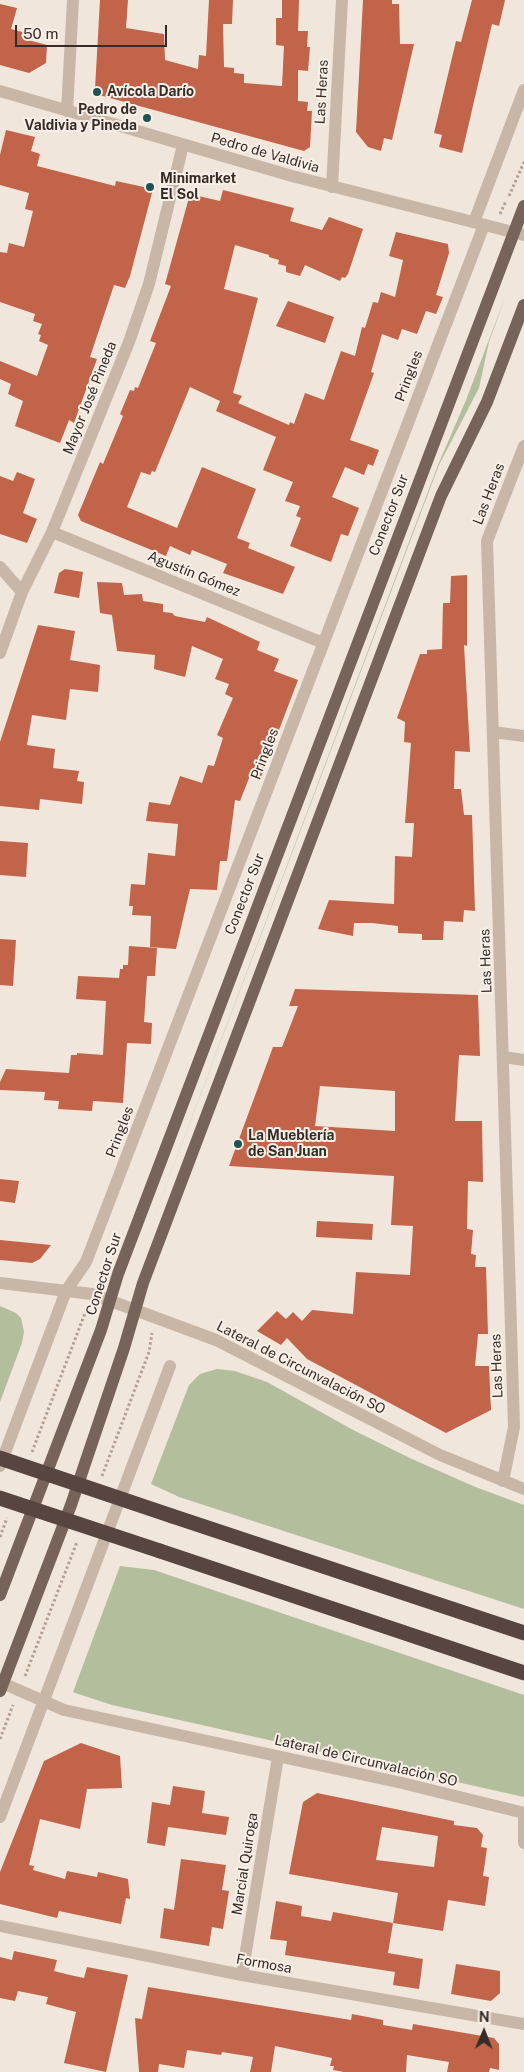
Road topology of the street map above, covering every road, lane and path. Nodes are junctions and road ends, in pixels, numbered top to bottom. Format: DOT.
graph roads {
  1 [pos="73,0"];
  2 [pos="342,0"];
  3 [pos="524,90"];
  4 [pos="0,91"];
  5 [pos="67,111"];
  6 [pos="183,145"];
  7 [pos="332,187"];
  8 [pos="524,206"];
  9 [pos="479,223"];
  10 [pos="519,233"];
  11 [pos="524,305"];
  12 [pos="524,446"];
  13 [pos="52,532"];
  14 [pos="0,567"];
  15 [pos="22,592"];
  16 [pos="323,643"];
  17 [pos="0,653"];
  18 [pos="493,732"];
  19 [pos="524,736"];
  20 [pos="504,1057"];
  21 [pos="524,1060"];
  22 [pos="0,1283"];
  23 [pos="66,1290"];
  24 [pos="110,1301"];
  25 [pos="136,1310"];
  26 [pos="155,1318"];
  27 [pos="170,1366"];
  28 [pos="519,1427"];
  29 [pos="0,1458"];
  30 [pos="0,1466"];
  31 [pos="100,1481"];
  32 [pos="503,1481"];
  33 [pos="524,1489"];
  34 [pos="0,1498"];
  35 [pos="80,1536"];
  36 [pos="0,1595"];
  37 [pos="524,1633"];
  38 [pos="524,1673"];
  39 [pos="1,1685"];
  40 [pos="19,1690"];
  41 [pos="44,1701"];
  42 [pos="0,1739"];
  43 [pos="278,1757"];
  44 [pos="524,1813"];
  45 [pos="0,1817"];
  46 [pos="524,1843"];
  47 [pos="0,1926"];
  48 [pos="242,1975"];
  49 [pos="524,2024"];
  1 -- 5 [label="street"];
  2 -- 7 [label="street, Las Heras"];
  3 -- 9 [label="street, Pringles"];
  4 -- 5 [label="street, Pedro de Valdivia"];
  5 -- 6 [label="street, Pedro de Valdivia"];
  6 -- 7 [label="street, Pedro de Valdivia"];
  6 -- 13 [label="street, Mayor José Pineda"];
  7 -- 9 [label="street, Pedro de Valdivia"];
  8 -- 10 [label="main road, Conector Sur"];
  9 -- 10 [label="street, Pedro de Valdivia"];
  9 -- 16 [label="street, Pringles"];
  10 -- 24 [label="main road, Conector Sur"];
  11 -- 25 [label="main road"];
  12 -- 18 [label="street, Las Heras"];
  13 -- 15 [label="street, Mayor José Pineda"];
  13 -- 16 [label="street, Agustín Gómez"];
  14 -- 15 [label="street"];
  15 -- 17 [label="street, Mayor José Pineda"];
  16 -- 23 [label="street, Pringles"];
  18 -- 19 [label="street"];
  18 -- 20 [label="street, Las Heras"];
  20 -- 21 [label="street"];
  20 -- 28 [label="street, Las Heras"];
  22 -- 23 [label="street, Lateral de Circunvalación SO"];
  23 -- 24 [label="street, Lateral de Circunvalación SO"];
  23 -- 30 [label="street, Pringles"];
  24 -- 25 [label="street, Lateral de Circunvalación SO"];
  24 -- 36 [label="main road, Conector Sur"];
  25 -- 26 [label="street, Lateral de Circunvalación SO"];
  25 -- 39 [label="main road"];
  26 -- 31 [label="path"];
  26 -- 32 [label="street, Lateral de Circunvalación SO"];
  27 -- 41 [label="street"];
  28 -- 32 [label="street, Las Heras"];
  29 -- 37 [label="highway, bridge"];
  32 -- 33 [label="street, Lateral de Circunvalación SO"];
  34 -- 38 [label="highway, bridge"];
  35 -- 40 [label="path"];
  39 -- 40 [label="street, Lateral de Circunvalación SO"];
  40 -- 41 [label="street, Lateral de Circunvalación SO"];
  40 -- 42 [label="path"];
  41 -- 43 [label="street, Lateral de Circunvalación SO"];
  41 -- 45 [label="street"];
  43 -- 44 [label="street, Lateral de Circunvalación SO"];
  43 -- 48 [label="street, Marcial Quiroga"];
  44 -- 46 [label="street"];
  47 -- 48 [label="street, Formosa"];
  48 -- 49 [label="street, Formosa"];
}
